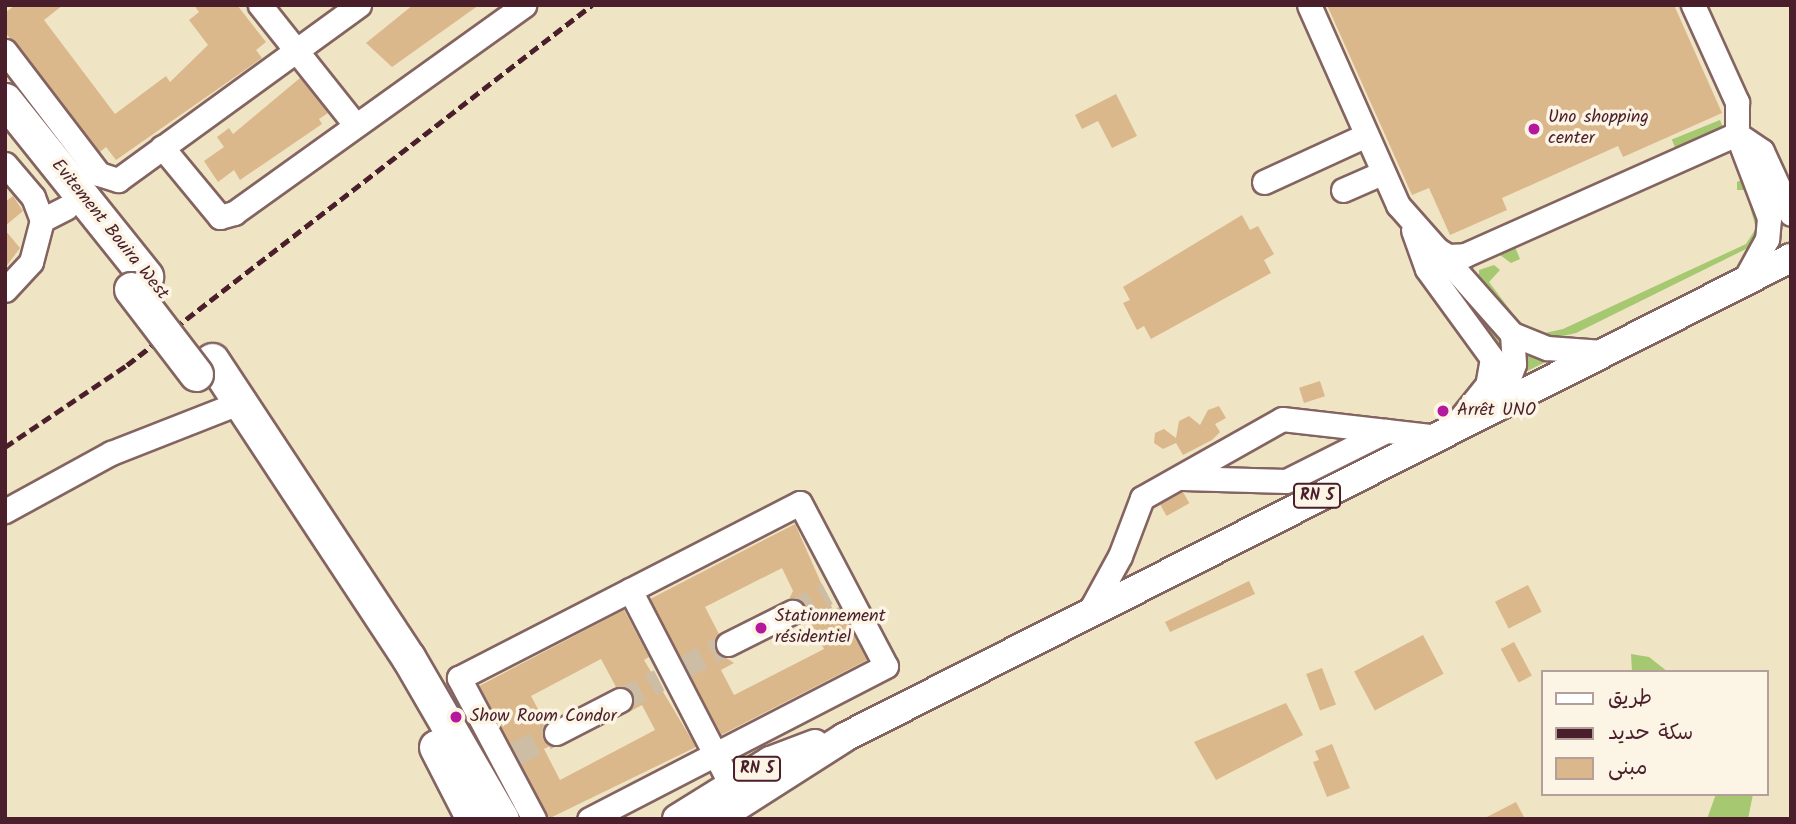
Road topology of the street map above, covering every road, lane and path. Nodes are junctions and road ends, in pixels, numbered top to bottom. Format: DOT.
graph roads {
  1 [pos="260,5"];
  2 [pos="359,5"];
  3 [pos="524,5"];
  4 [pos="1309,5"];
  5 [pos="1693,5"];
  6 [pos="297,50"];
  7 [pos="5,51"];
  8 [pos="5,100"];
  9 [pos="354,123"];
  10 [pos="5,133"];
  11 [pos="1366,135"];
  12 [pos="1737,135"];
  13 [pos="162,147"];
  14 [pos="5,164"];
  15 [pos="1382,173"];
  16 [pos="1264,182"];
  17 [pos="1343,190"];
  18 [pos="54,214"];
  19 [pos="1791,214"];
  20 [pos="1480,247"];
  21 [pos="1429,255"];
  22 [pos="1791,258"];
  23 [pos="1744,281"];
  24 [pos="139,283"];
  25 [pos="1471,284"];
  26 [pos="5,290"];
  27 [pos="1512,334"];
  28 [pos="1603,352"];
  29 [pos="1499,405"];
  30 [pos="234,406"];
  31 [pos="1386,430"];
  32 [pos="1444,431"];
  33 [pos="1370,468"];
  34 [pos="1176,478"];
  35 [pos="5,511"];
  36 [pos="1120,556"];
  37 [pos="1163,576"];
  38 [pos="630,590"];
  39 [pos="792,612"];
  40 [pos="1087,616"];
  41 [pos="728,644"];
  42 [pos="620,700"];
  43 [pos="556,733"];
  44 [pos="845,737"];
  45 [pos="715,754"];
  46 [pos="730,783"];
  47 [pos="473,819"];
  48 [pos="502,819"];
  49 [pos="534,819"];
  50 [pos="589,819"];
  51 [pos="677,819"];
  52 [pos="717,819"];
  1 -- 6 [label="street"];
  2 -- 6 [label="street"];
  3 -- 9 [label="street"];
  4 -- 11 [label="street"];
  5 -- 12 [label="street"];
  6 -- 9 [label="street"];
  6 -- 13 [label="street"];
  7 -- 13 [label="street"];
  8 -- 24 [label="highway, Evitement Bouira West"];
  9 -- 13 [label="street"];
  10 -- 18 [label="highway, Evitement Bouira West"];
  11 -- 15 [label="street"];
  11 -- 16 [label="street"];
  12 -- 19 [label="street"];
  12 -- 20 [label="street"];
  12 -- 23 [label="street"];
  14 -- 18 [label="street"];
  15 -- 17 [label="street"];
  15 -- 21 [label="street"];
  18 -- 24 [label="highway, Evitement Bouira West"];
  18 -- 26 [label="street"];
  20 -- 21 [label="street"];
  20 -- 25 [label="street"];
  21 -- 25 [label="street"];
  21 -- 32 [label="street"];
  22 -- 23 [label="main road, RN 5"];
  23 -- 28 [label="main road, RN 5"];
  24 -- 30 [label="highway, Evitement Bouira West, bridge"];
  25 -- 27 [label="street"];
  27 -- 28 [label="street"];
  27 -- 29 [label="street"];
  28 -- 29 [label="main road, RN 5"];
  29 -- 32 [label="main road, RN 5"];
  30 -- 35 [label="street"];
  30 -- 47 [label="highway"];
  30 -- 48 [label="highway"];
  31 -- 32 [label="street"];
  31 -- 33 [label="street"];
  31 -- 34 [label="street"];
  31 -- 34 [label="street"];
  32 -- 33 [label="main road, RN 5"];
  33 -- 37 [label="main road, RN 5"];
  34 -- 36 [label="street"];
  36 -- 37 [label="street"];
  36 -- 40 [label="street"];
  37 -- 40 [label="main road, RN 5"];
  38 -- 45 [label="street"];
  38 -- 45 [label="street"];
  38 -- 49 [label="street"];
  39 -- 41 [label="street"];
  40 -- 44 [label="main road, RN 5"];
  42 -- 43 [label="street"];
  44 -- 46 [label="main road, RN 5"];
  44 -- 52 [label="main road, RN 5"];
  45 -- 46 [label="street"];
  45 -- 50 [label="street"];
  46 -- 51 [label="main road, RN 5"];
}
